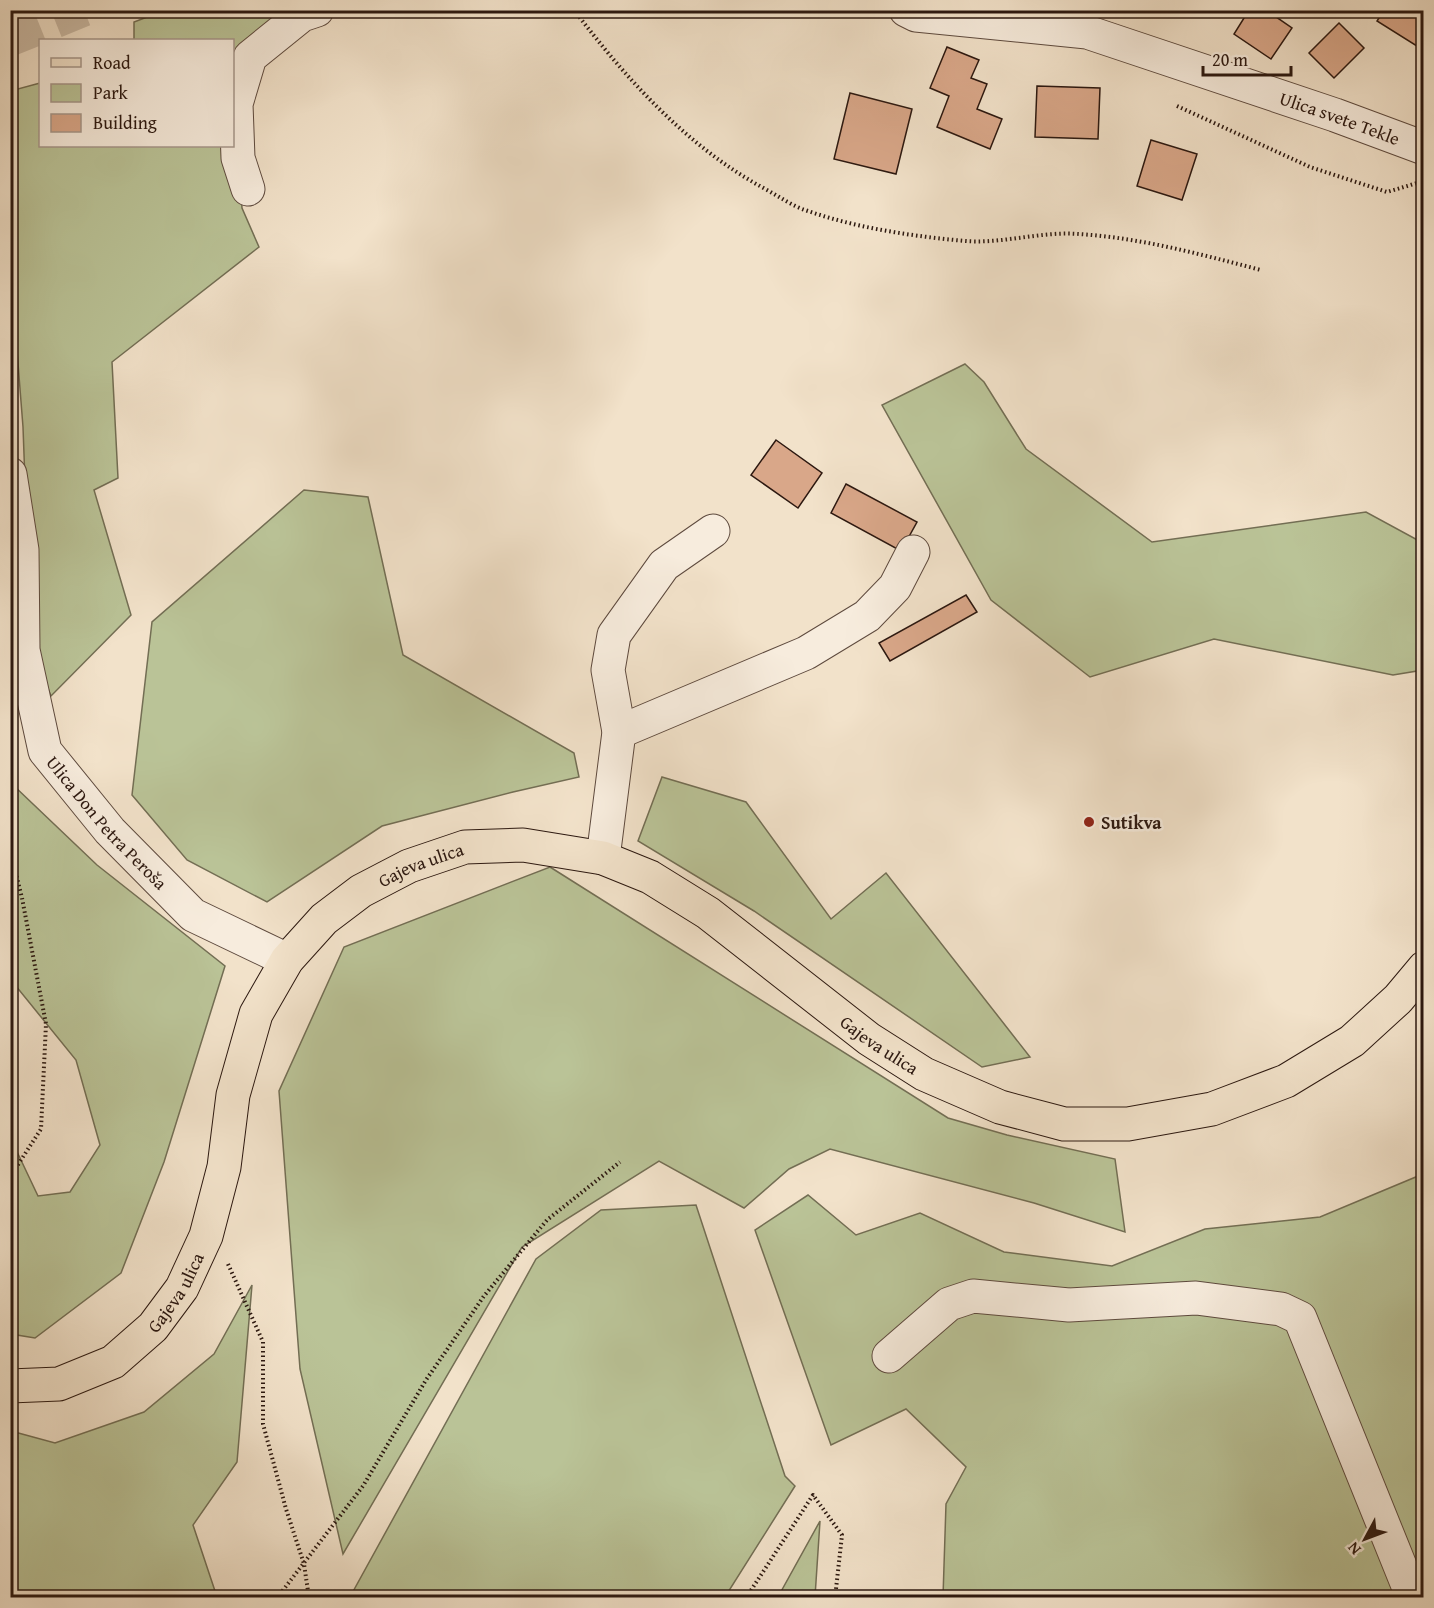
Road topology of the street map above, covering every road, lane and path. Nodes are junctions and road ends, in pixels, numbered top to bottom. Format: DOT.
graph roads {
  1 [pos="317,10"];
  2 [pos="574,10"];
  3 [pos="906,10"];
  4 [pos="1177,106"];
  5 [pos="1424,148"];
  6 [pos="1424,182"];
  7 [pos="248,189"];
  8 [pos="1261,270"];
  9 [pos="10,474"];
  10 [pos="712,531"];
  11 [pos="913,552"];
  12 [pos="619,732"];
  13 [pos="10,850"];
  14 [pos="603,858"];
  15 [pos="287,960"];
  16 [pos="1424,968"];
  17 [pos="620,1162"];
  18 [pos="10,1177"];
  19 [pos="209,1224"];
  20 [pos="889,1356"];
  21 [pos="10,1386"];
  22 [pos="304,1564"];
  23 [pos="277,1598"];
  24 [pos="309,1598"];
  25 [pos="746,1598"];
  26 [pos="835,1598"];
  27 [pos="1413,1598"];
  1 -- 7 [label="street"];
  2 -- 8 [label="path"];
  3 -- 5 [label="street, Ulica svete Tekle"];
  4 -- 6 [label="path"];
  9 -- 15 [label="street, Ulica Don Petra Peroša"];
  10 -- 12 [label="street"];
  11 -- 12 [label="street"];
  12 -- 14 [label="street"];
  13 -- 18 [label="path"];
  14 -- 15 [label="main road, Gajeva ulica"];
  14 -- 16 [label="main road, Gajeva ulica"];
  15 -- 19 [label="main road, Gajeva ulica"];
  17 -- 22 [label="path"];
  19 -- 21 [label="main road, Gajeva ulica"];
  19 -- 22 [label="path"];
  20 -- 27 [label="street"];
  22 -- 23 [label="path"];
  22 -- 24 [label="path"];
  25 -- 26 [label="path"];
}
